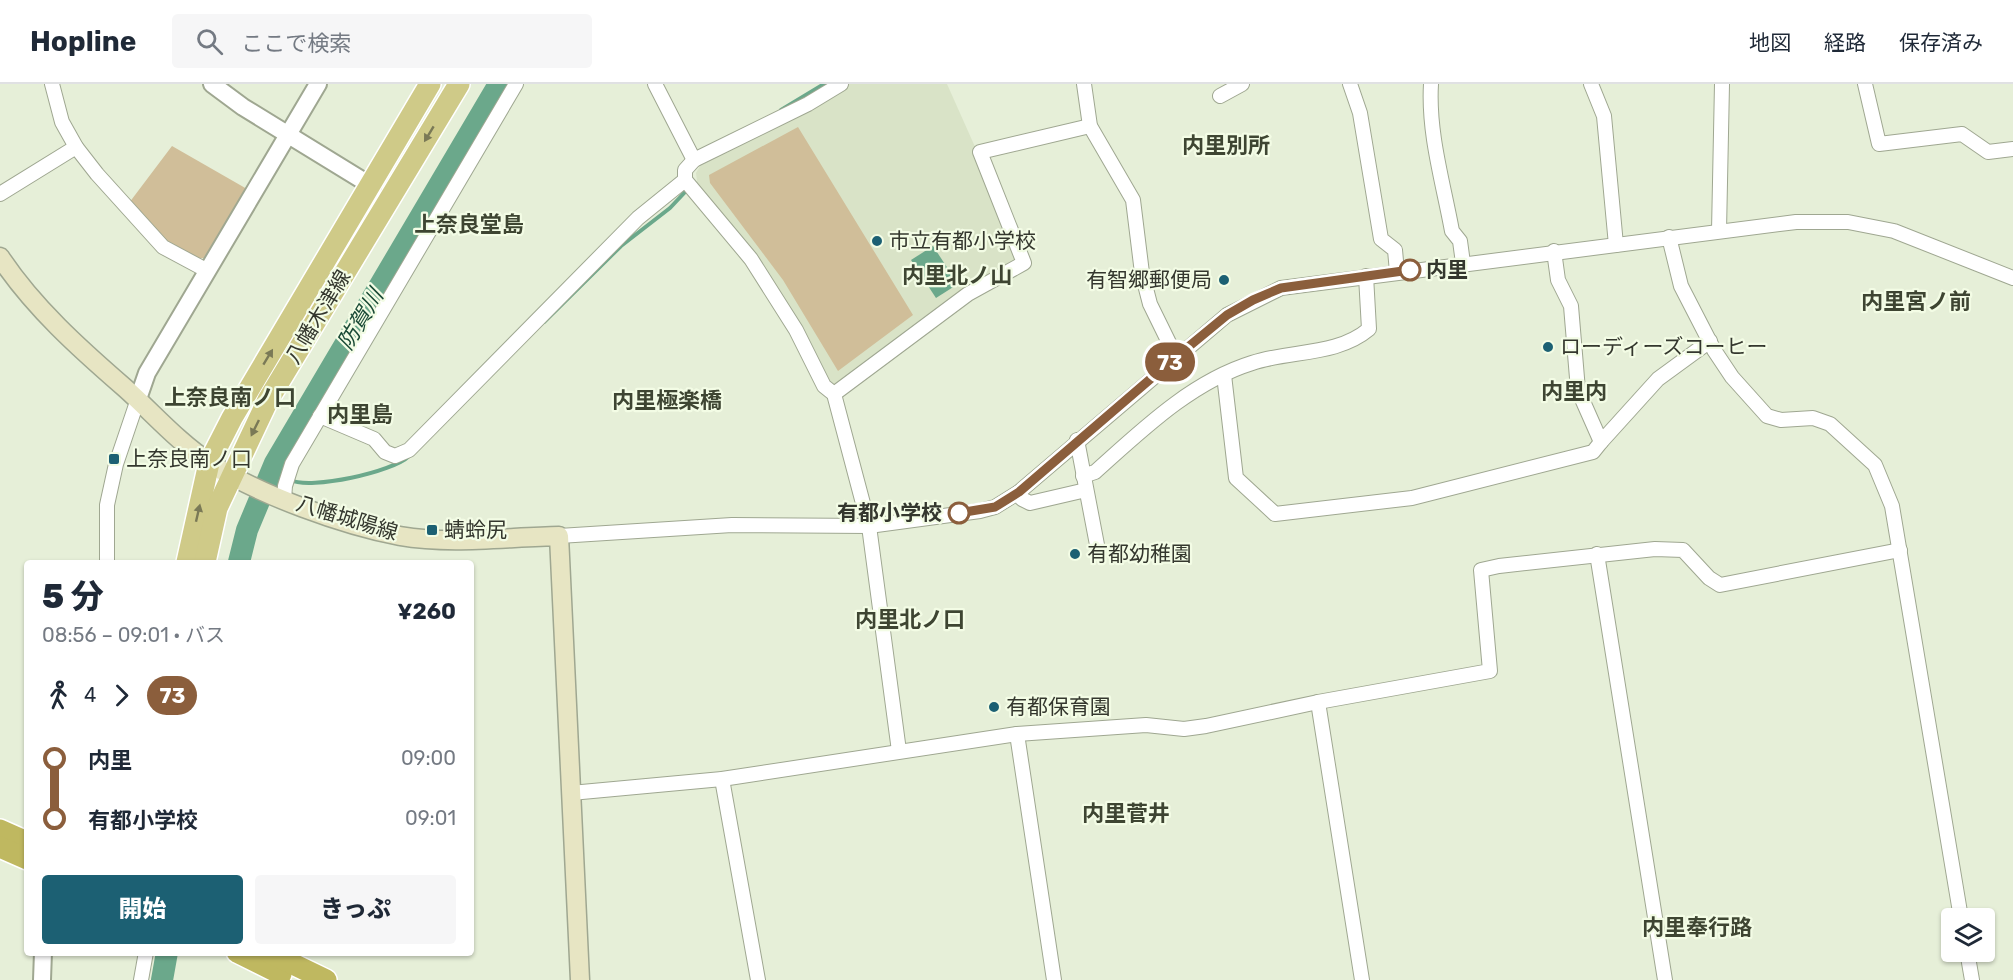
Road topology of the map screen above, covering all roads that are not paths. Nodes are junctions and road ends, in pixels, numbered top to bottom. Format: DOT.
graph roads {
  1 [pos="52,84"];
  2 [pos="212,84"];
  3 [pos="318,84"];
  4 [pos="430,84"];
  5 [pos="459,84"];
  6 [pos="516,84"];
  7 [pos="655,84"];
  8 [pos="841,84"];
  9 [pos="1084,84"];
  10 [pos="1242,84"];
  11 [pos="1350,84"];
  12 [pos="1431,84"];
  13 [pos="1591,84"];
  14 [pos="1722,84"];
  15 [pos="1865,84"];
  16 [pos="1220,96"];
  17 [pos="1090,126"];
  18 [pos="288,135"];
  19 [pos="76,147"];
  20 [pos="2013,149"];
  21 [pos="694,160"];
  22 [pos="685,180"];
  23 [pos="370,185"];
  24 [pos="0,194"];
  25 [pos="372,229"];
  26 [pos="1719,231"];
  27 [pos="1669,237"];
  28 [pos="1617,245"];
  29 [pos="1554,251"];
  30 [pos="0,257"];
  31 [pos="1463,263"];
  32 [pos="206,270"];
  33 [pos="1397,272"];
  34 [pos="1366,276"];
  35 [pos="2013,278"];
  36 [pos="1710,341"];
  37 [pos="1176,357"];
  38 [pos="1224,375"];
  39 [pos="834,394"];
  40 [pos="138,399"];
  41 [pos="320,416"];
  42 [pos="1077,440"];
  43 [pos="1601,442"];
  44 [pos="209,463"];
  45 [pos="239,479"];
  46 [pos="1085,483"];
  47 [pos="1019,492"];
  48 [pos="285,499"];
  49 [pos="869,526"];
  50 [pos="560,536"];
  51 [pos="1098,550"];
  52 [pos="1900,550"];
  53 [pos="1597,554"];
  54 [pos="107,560"];
  55 [pos="187,560"];
  56 [pos="206,560"];
  57 [pos="1318,702"];
  58 [pos="1017,734"];
  59 [pos="899,751"];
  60 [pos="722,779"];
  61 [pos="571,793"];
  62 [pos="0,830"];
  63 [pos="24,841"];
  64 [pos="0,847"];
  65 [pos="24,858"];
  66 [pos="1959,908"];
  67 [pos="43,956"];
  68 [pos="145,956"];
  69 [pos="245,956"];
  70 [pos="276,956"];
  71 [pos="1969,962"];
  72 [pos="42,980"];
  73 [pos="141,980"];
  74 [pos="292,980"];
  75 [pos="326,980"];
  76 [pos="580,980"];
  77 [pos="758,980"];
  78 [pos="1054,980"];
  79 [pos="1362,980"];
  80 [pos="1665,980"];
  81 [pos="1972,980"];
  1 -- 19 [label="street"];
  2 -- 18 [label="street"];
  3 -- 18 [label="street"];
  4 -- 23 [label="main road, 八幡木津線"];
  5 -- 25 [label="main road, 八幡木津線, one-way"];
  6 -- 41 [label="street"];
  7 -- 21 [label="street"];
  8 -- 21 [label="street"];
  9 -- 17 [label="street"];
  10 -- 16 [label="street"];
  11 -- 33 [label="street"];
  12 -- 31 [label="street"];
  13 -- 28 [label="street"];
  14 -- 26 [label="street"];
  15 -- 20 [label="street"];
  17 -- 37 [label="street"];
  17 -- 39 [label="street"];
  18 -- 23 [label="street"];
  18 -- 32 [label="street"];
  19 -- 24 [label="street"];
  19 -- 32 [label="street"];
  21 -- 22 [label="street"];
  22 -- 39 [label="street"];
  22 -- 41 [label="street"];
  23 -- 25 [label="street"];
  44 -- 23 [label="main road, 八幡木津線, one-way"];
  25 -- 45 [label="main road, 八幡木津線, one-way"];
  26 -- 27 [label="street"];
  26 -- 35 [label="street"];
  27 -- 28 [label="street"];
  27 -- 36 [label="street"];
  28 -- 29 [label="street"];
  29 -- 31 [label="street"];
  29 -- 43 [label="street"];
  30 -- 40 [label="main road, 八幡城陽線"];
  31 -- 33 [label="street"];
  32 -- 40 [label="street"];
  33 -- 34 [label="street"];
  34 -- 37 [label="street"];
  34 -- 38 [label="street"];
  36 -- 43 [label="street"];
  36 -- 52 [label="street"];
  37 -- 42 [label="street"];
  38 -- 43 [label="street"];
  38 -- 46 [label="street"];
  39 -- 49 [label="street"];
  40 -- 44 [label="main road, 八幡城陽線"];
  40 -- 54 [label="street"];
  41 -- 48 [label="street"];
  42 -- 46 [label="street"];
  42 -- 47 [label="street"];
  44 -- 45 [label="main road, 八幡城陽線"];
  55 -- 44 [label="main road, 八幡木津線, one-way"];
  45 -- 48 [label="main road, 八幡城陽線"];
  45 -- 56 [label="main road, 八幡木津線"];
  46 -- 47 [label="street"];
  46 -- 51 [label="street"];
  47 -- 49 [label="street"];
  48 -- 50 [label="main road, 八幡城陽線"];
  49 -- 50 [label="street"];
  49 -- 59 [label="street"];
  50 -- 61 [label="main road"];
  52 -- 53 [label="street"];
  52 -- 66 [label="street"];
  53 -- 57 [label="street"];
  53 -- 80 [label="street"];
  57 -- 58 [label="street"];
  57 -- 79 [label="street"];
  58 -- 59 [label="street"];
  58 -- 78 [label="street"];
  59 -- 60 [label="street"];
  60 -- 61 [label="street"];
  60 -- 77 [label="street"];
  61 -- 76 [label="main road"];
  62 -- 63 [label="highway"];
  64 -- 65 [label="highway"];
  67 -- 72 [label="street"];
  68 -- 73 [label="street"];
  69 -- 74 [label="highway"];
  70 -- 75 [label="highway"];
  71 -- 81 [label="street"];
}
